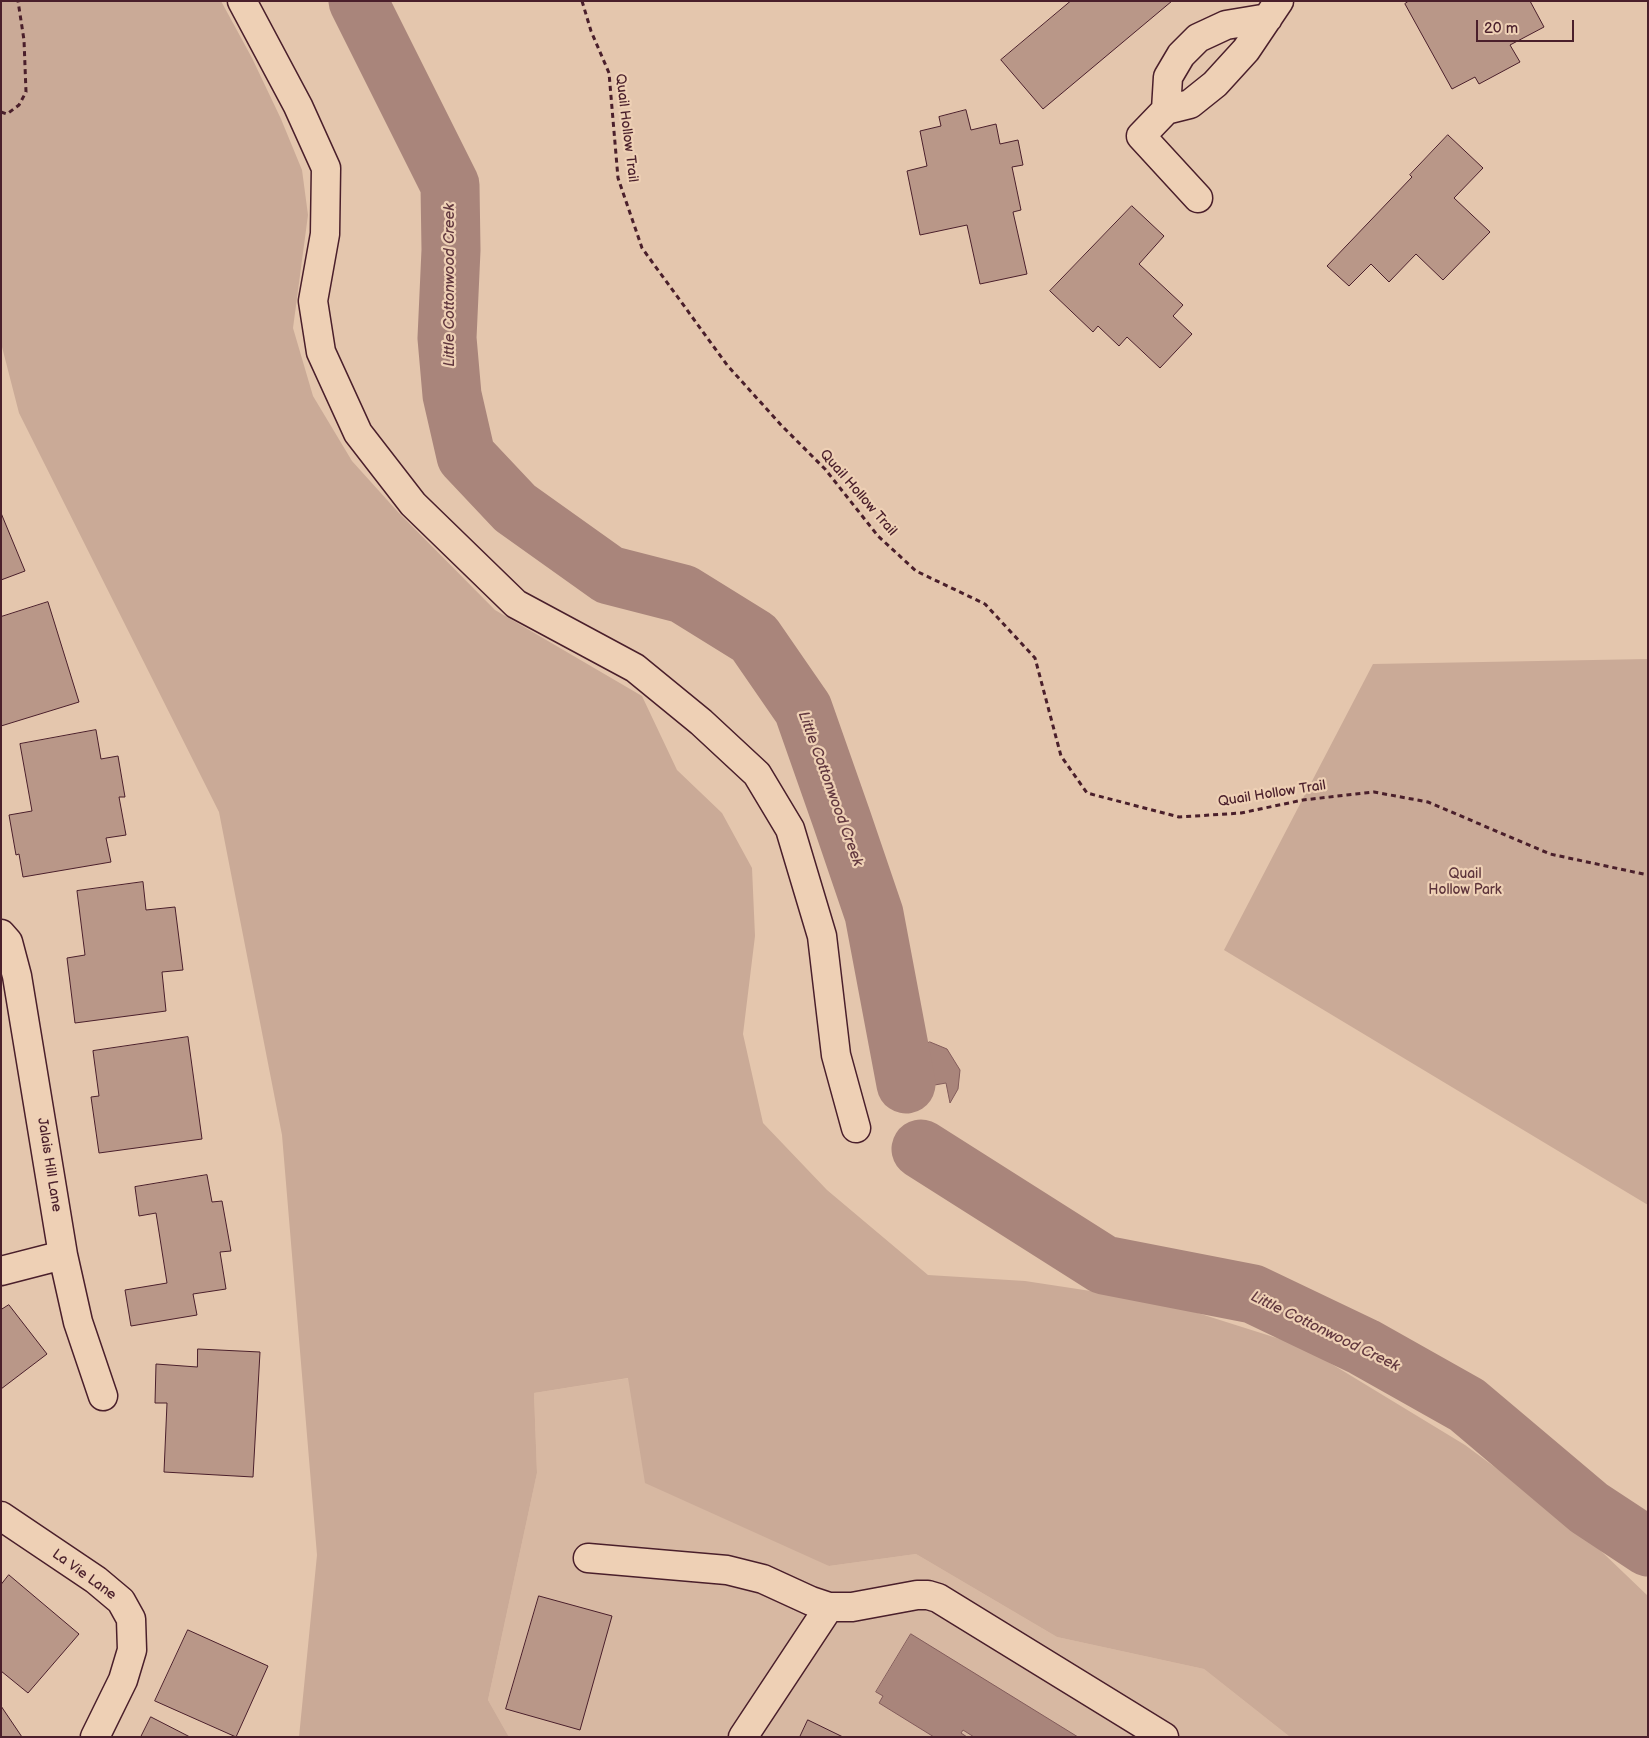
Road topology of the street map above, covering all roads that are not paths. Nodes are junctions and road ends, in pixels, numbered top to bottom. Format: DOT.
graph roads {
  1 [pos="242,1"];
  2 [pos="1273,10"];
  3 [pos="1166,110"];
  4 [pos="1198,198"];
  5 [pos="1,934"];
  6 [pos="856,1128"];
  7 [pos="63,1255"];
  8 [pos="1,1271"];
  9 [pos="104,1396"];
  10 [pos="1,1516"];
  11 [pos="588,1558"];
  12 [pos="829,1607"];
  13 [pos="95,1737"];
  14 [pos="742,1737"];
  15 [pos="1164,1737"];
  1 -- 6 [label="street"];
  2 -- 3 [label="street"];
  2 -- 3 [label="street"];
  3 -- 4 [label="street"];
  5 -- 7 [label="street, Jalais Hill Lane"];
  7 -- 8 [label="street"];
  7 -- 9 [label="street, Jalais Hill Lane"];
  10 -- 13 [label="street, La Vie Lane"];
  11 -- 12 [label="street"];
  12 -- 14 [label="street"];
  12 -- 15 [label="street"];
}
